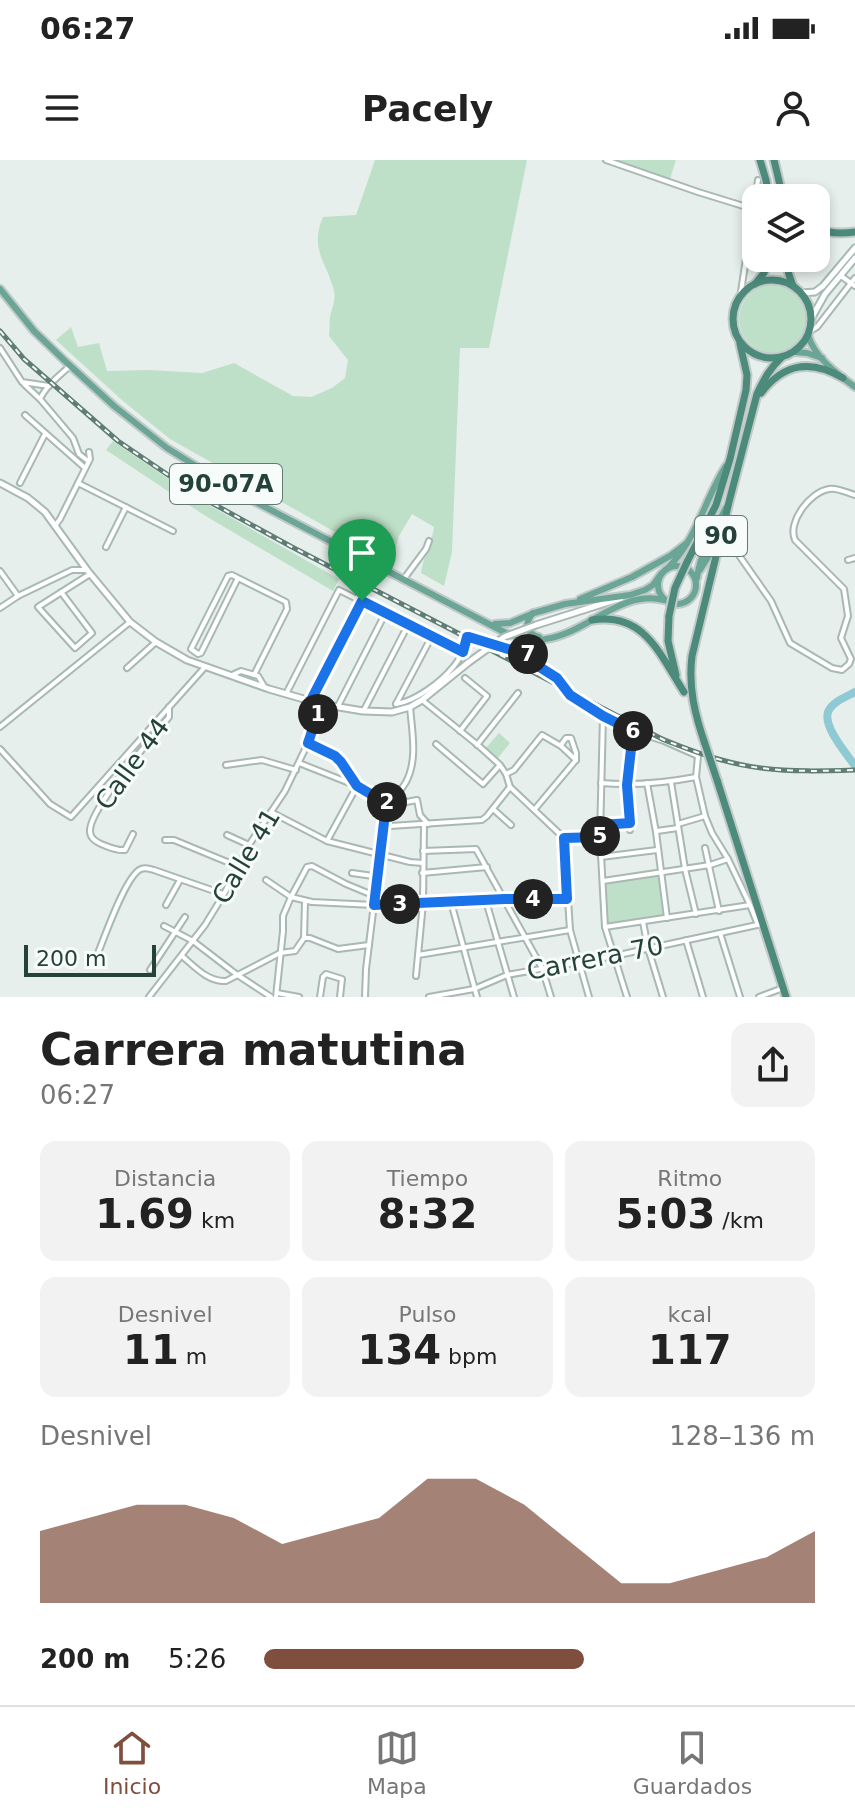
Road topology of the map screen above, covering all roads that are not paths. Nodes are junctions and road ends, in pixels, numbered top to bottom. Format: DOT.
graph roads {
  1 [pos="606,160"];
  2 [pos="760,160"];
  3 [pos="774,160"];
  4 [pos="758,180"];
  5 [pos="757,184"];
  6 [pos="767,184"];
  7 [pos="780,184"];
  8 [pos="742,206"];
  9 [pos="830,232"];
  10 [pos="855,232"];
  11 [pos="855,248"];
  12 [pos="855,258"];
  13 [pos="744,272"];
  14 [pos="764,272"];
  15 [pos="788,272"];
  16 [pos="840,275"];
  17 [pos="855,278"];
  18 [pos="755,284"];
  19 [pos="853,285"];
  20 [pos="793,286"];
  21 [pos="0,289"];
  22 [pos="801,293"];
  23 [pos="740,298"];
  24 [pos="811,319"];
  25 [pos="809,333"];
  26 [pos="738,338"];
  27 [pos="0,348"];
  28 [pos="794,352"];
  29 [pos="782,357"];
  30 [pos="822,358"];
  31 [pos="70,366"];
  32 [pos="843,378"];
  33 [pos="22,382"];
  34 [pos="49,386"];
  35 [pos="855,387"];
  36 [pos="40,399"];
  37 [pos="753,410"];
  38 [pos="25,415"];
  39 [pos="45,434"];
  40 [pos="89,452"];
  41 [pos="730,459"];
  42 [pos="88,461"];
  43 [pos="85,468"];
  44 [pos="0,483"];
  45 [pos="20,483"];
  46 [pos="78,483"];
  47 [pos="855,495"];
  48 [pos="729,502"];
  49 [pos="126,507"];
  50 [pos="55,526"];
  51 [pos="173,531"];
  52 [pos="722,531"];
  53 [pos="429,541"];
  54 [pos="687,543"];
  55 [pos="106,547"];
  56 [pos="718,549"];
  57 [pos="855,558"];
  58 [pos="848,560"];
  59 [pos="0,571"];
  60 [pos="88,572"];
  61 [pos="664,572"];
  62 [pos="238,578"];
  63 [pos="697,578"];
  64 [pos="403,580"];
  65 [pos="61,592"];
  66 [pos="18,596"];
  67 [pos="631,598"];
  68 [pos="664,600"];
  69 [pos="362,601"];
  70 [pos="573,602"];
  71 [pos="0,608"];
  72 [pos="386,612"];
  73 [pos="534,613"];
  74 [pos="592,620"];
  75 [pos="130,622"];
  76 [pos="409,623"];
  77 [pos="492,624"];
  78 [pos="432,636"];
  79 [pos="551,637"];
  80 [pos="537,640"];
  81 [pos="156,642"];
  82 [pos="526,651"];
  83 [pos="463,652"];
  84 [pos="205,667"];
  85 [pos="127,668"];
  86 [pos="254,675"];
  87 [pos="230,676"];
  88 [pos="465,678"];
  89 [pos="264,688"];
  90 [pos="684,692"];
  91 [pos="518,693"];
  92 [pos="286,694"];
  93 [pos="311,700"];
  94 [pos="422,700"];
  95 [pos="321,704"];
  96 [pos="396,704"];
  97 [pos="169,707"];
  98 [pos="410,707"];
  99 [pos="337,708"];
  100 [pos="363,711"];
  101 [pos="392,712"];
  102 [pos="603,716"];
  103 [pos="698,724"];
  104 [pos="0,727"];
  105 [pos="460,731"];
  106 [pos="633,731"];
  107 [pos="308,743"];
  108 [pos="436,744"];
  109 [pos="477,745"];
  110 [pos="561,746"];
  111 [pos="0,749"];
  112 [pos="576,760"];
  113 [pos="299,763"];
  114 [pos="226,765"];
  115 [pos="500,765"];
  116 [pos="296,770"];
  117 [pos="506,774"];
  118 [pos="696,777"];
  119 [pos="671,782"];
  120 [pos="601,783"];
  121 [pos="647,783"];
  122 [pos="627,785"];
  123 [pos="357,786"];
  124 [pos="510,787"];
  125 [pos="390,802"];
  126 [pos="401,803"];
  127 [pos="493,809"];
  128 [pos="535,809"];
  129 [pos="271,812"];
  130 [pos="705,816"];
  131 [pos="630,823"];
  132 [pos="426,824"];
  133 [pos="511,825"];
  134 [pos="600,825"];
  135 [pos="390,826"];
  136 [pos="678,826"];
  137 [pos="630,830"];
  138 [pos="656,832"];
  139 [pos="133,834"];
  140 [pos="227,835"];
  141 [pos="600,837"];
  142 [pos="564,838"];
  143 [pos="165,840"];
  144 [pos="327,841"];
  145 [pos="249,845"];
  146 [pos="705,848"];
  147 [pos="657,850"];
  148 [pos="423,851"];
  149 [pos="381,855"];
  150 [pos="601,857"];
  151 [pos="728,859"];
  152 [pos="423,863"];
  153 [pos="710,865"];
  154 [pos="237,866"];
  155 [pos="487,867"];
  156 [pos="685,869"];
  157 [pos="352,873"];
  158 [pos="422,873"];
  159 [pos="660,873"];
  160 [pos="180,880"];
  161 [pos="266,880"];
  162 [pos="377,880"];
  163 [pos="603,881"];
  164 [pos="224,894"];
  165 [pos="375,896"];
  166 [pos="291,897"];
  167 [pos="505,899"];
  168 [pos="567,899"];
  169 [pos="305,901"];
  170 [pos="486,901"];
  171 [pos="451,902"];
  172 [pos="423,903"];
  173 [pos="166,905"];
  174 [pos="374,905"];
  175 [pos="750,905"];
  176 [pos="719,911"];
  177 [pos="696,914"];
  178 [pos="185,917"];
  179 [pos="667,918"];
  180 [pos="643,921"];
  181 [pos="760,925"];
  182 [pos="164,926"];
  183 [pos="605,927"];
  184 [pos="570,930"];
  185 [pos="176,932"];
  186 [pos="720,933"];
  187 [pos="524,936"];
  188 [pos="304,938"];
  189 [pos="686,940"];
  190 [pos="193,941"];
  191 [pos="497,941"];
  192 [pos="369,945"];
  193 [pos="464,948"];
  194 [pos="648,948"];
  195 [pos="98,953"];
  196 [pos="280,953"];
  197 [pos="418,955"];
  198 [pos="182,956"];
  199 [pos="614,956"];
  200 [pos="579,962"];
  201 [pos="542,968"];
  202 [pos="150,970"];
  203 [pos="236,974"];
  204 [pos="507,975"];
  205 [pos="416,976"];
  206 [pos="474,989"];
  207 [pos="785,993"];
  208 [pos="275,996"];
  209 [pos="149,997"];
  210 [pos="299,997"];
  211 [pos="320,997"];
  212 [pos="340,997"];
  213 [pos="365,997"];
  214 [pos="434,997"];
  215 [pos="477,997"];
  216 [pos="514,997"];
  217 [pos="551,997"];
  218 [pos="589,997"];
  219 [pos="627,997"];
  220 [pos="663,997"];
  221 [pos="703,997"];
  222 [pos="740,997"];
  223 [pos="759,997"];
  1 -- 8 [label="street"];
  2 -- 6 [label="highway"];
  3 -- 7 [label="highway"];
  4 -- 5 [label="street"];
  9 -- 10 [label="highway"];
  11 -- 22 [label="street"];
  12 -- 16 [label="street"];
  13 -- 23 [label="street"];
  14 -- 18 [label="highway"];
  15 -- 20 [label="highway"];
  16 -- 19 [label="street"];
  16 -- 24 [label="street"];
  17 -- 19 [label="street"];
  18 -- 20 [label="highway"];
  18 -- 23 [label="highway"];
  19 -- 25 [label="street"];
  20 -- 22 [label="highway"];
  21 -- 31 [label="main road, 90-07A"];
  22 -- 24 [label="highway"];
  23 -- 26 [label="highway, 90"];
  24 -- 25 [label="highway"];
  25 -- 28 [label="highway"];
  25 -- 30 [label="main road"];
  26 -- 29 [label="highway"];
  26 -- 41 [label="highway, 90"];
  27 -- 33 [label="street"];
  28 -- 29 [label="highway"];
  28 -- 30 [label="main road"];
  29 -- 37 [label="highway, 90"];
  30 -- 32 [label="main road"];
  31 -- 34 [label="street"];
  31 -- 64 [label="main road, 90-07A"];
  32 -- 35 [label="main road"];
  32 -- 37 [label="highway"];
  33 -- 34 [label="street"];
  33 -- 36 [label="street"];
  34 -- 36 [label="street"];
  36 -- 42 [label="street"];
  37 -- 48 [label="highway, 90"];
  38 -- 39 [label="street"];
  39 -- 43 [label="street"];
  39 -- 45 [label="street"];
  40 -- 42 [label="street"];
  41 -- 54 [label="main road"];
  41 -- 90 [label="highway, 90, bridge"];
  42 -- 43 [label="street"];
  43 -- 46 [label="street"];
  44 -- 50 [label="street"];
  46 -- 49 [label="street"];
  46 -- 50 [label="street"];
  47 -- 52 [label="street"];
  48 -- 52 [label="highway, 90"];
  48 -- 63 [label="main road"];
  49 -- 51 [label="street"];
  49 -- 55 [label="street"];
  50 -- 60 [label="street"];
  52 -- 56 [label="highway, 90"];
  53 -- 64 [label="street"];
  54 -- 61 [label="main road"];
  54 -- 70 [label="main road"];
  56 -- 63 [label="main road"];
  56 -- 103 [label="highway, 90"];
  57 -- 58 [label="street"];
  59 -- 66 [label="street"];
  60 -- 65 [label="street"];
  60 -- 66 [label="street"];
  60 -- 75 [label="street"];
  61 -- 63 [label="main road"];
  61 -- 67 [label="main road, 90-07A"];
  61 -- 68 [label="main road"];
  62 -- 62 [label="street"];
  62 -- 86 [label="street"];
  63 -- 68 [label="main road"];
  64 -- 77 [label="main road, 90-07A"];
  65 -- 65 [label="street"];
  66 -- 71 [label="street"];
  67 -- 68 [label="main road, 90-07A"];
  67 -- 70 [label="main road, 90-07A"];
  67 -- 74 [label="main road, 90-07A"];
  67 -- 94 [label="street, bridge"];
  69 -- 72 [label="street"];
  69 -- 92 [label="street"];
  69 -- 93 [label="street"];
  70 -- 73 [label="main road, 90-07A"];
  72 -- 76 [label="street"];
  72 -- 99 [label="street"];
  73 -- 77 [label="main road, 90-07A"];
  73 -- 79 [label="main road"];
  74 -- 79 [label="main road, 90-07A"];
  74 -- 90 [label="highway"];
  75 -- 81 [label="street"];
  75 -- 104 [label="street"];
  76 -- 78 [label="street"];
  76 -- 100 [label="street"];
  77 -- 80 [label="main road, 90-07A"];
  78 -- 83 [label="street"];
  78 -- 96 [label="street"];
  79 -- 80 [label="main road, 90-07A"];
  80 -- 82 [label="street"];
  81 -- 84 [label="street"];
  81 -- 85 [label="street"];
  82 -- 83 [label="street"];
  82 -- 102 [label="street"];
  83 -- 96 [label="street"];
  84 -- 87 [label="street"];
  84 -- 97 [label="street"];
  86 -- 87 [label="street"];
  86 -- 89 [label="street"];
  87 -- 89 [label="street"];
  88 -- 105 [label="street"];
  89 -- 92 [label="street"];
  90 -- 103 [label="highway, 90"];
  91 -- 109 [label="street"];
  92 -- 93 [label="street"];
  93 -- 95 [label="street"];
  94 -- 98 [label="street"];
  94 -- 105 [label="street"];
  95 -- 99 [label="street"];
  95 -- 107 [label="street, Calle 41"];
  96 -- 101 [label="street"];
  97 -- 111 [label="street"];
  97 -- 139 [label="street, Calle 44"];
  98 -- 101 [label="street"];
  98 -- 125 [label="street"];
  99 -- 100 [label="street"];
  100 -- 101 [label="street"];
  102 -- 106 [label="street"];
  102 -- 120 [label="street"];
  103 -- 181 [label="highway, 90, bridge"];
  105 -- 109 [label="street"];
  106 -- 118 [label="street"];
  106 -- 122 [label="street"];
  107 -- 113 [label="street, Calle 41"];
  107 -- 123 [label="street"];
  108 -- 115 [label="street"];
  109 -- 115 [label="street"];
  110 -- 112 [label="street"];
  110 -- 112 [label="street"];
  110 -- 117 [label="street"];
  112 -- 128 [label="street"];
  113 -- 116 [label="street, Calle 41"];
  113 -- 123 [label="street"];
  114 -- 116 [label="street"];
  115 -- 117 [label="street"];
  116 -- 129 [label="street, Calle 41"];
  117 -- 124 [label="street"];
  118 -- 119 [label="street"];
  118 -- 130 [label="street"];
  119 -- 121 [label="street"];
  119 -- 136 [label="street"];
  120 -- 122 [label="street"];
  120 -- 134 [label="street"];
  121 -- 122 [label="street"];
  121 -- 138 [label="street"];
  122 -- 131 [label="street"];
  123 -- 125 [label="street"];
  123 -- 144 [label="street"];
  124 -- 127 [label="street"];
  124 -- 128 [label="street"];
  125 -- 149 [label="street"];
  126 -- 132 [label="street"];
  127 -- 132 [label="street"];
  127 -- 133 [label="street"];
  128 -- 142 [label="street"];
  129 -- 144 [label="street"];
  129 -- 145 [label="street, Calle 41"];
  130 -- 136 [label="street"];
  130 -- 151 [label="street"];
  131 -- 134 [label="street"];
  131 -- 137 [label="street"];
  132 -- 135 [label="street"];
  132 -- 148 [label="street"];
  134 -- 141 [label="street"];
  136 -- 138 [label="street"];
  136 -- 156 [label="street"];
  138 -- 147 [label="street"];
  140 -- 145 [label="street"];
  141 -- 142 [label="street"];
  141 -- 150 [label="street"];
  142 -- 168 [label="street"];
  143 -- 154 [label="street"];
  144 -- 149 [label="street"];
  145 -- 154 [label="street, Calle 41"];
  146 -- 153 [label="street"];
  147 -- 150 [label="street"];
  147 -- 159 [label="street"];
  148 -- 152 [label="street"];
  148 -- 155 [label="street"];
  149 -- 152 [label="street"];
  149 -- 162 [label="street"];
  150 -- 163 [label="street"];
  151 -- 153 [label="street"];
  151 -- 175 [label="street"];
  152 -- 158 [label="street"];
  153 -- 156 [label="street"];
  153 -- 176 [label="street"];
  154 -- 164 [label="street, Calle 41"];
  155 -- 158 [label="street"];
  155 -- 167 [label="street"];
  156 -- 159 [label="street"];
  156 -- 177 [label="street"];
  157 -- 162 [label="street"];
  158 -- 172 [label="street"];
  159 -- 163 [label="street"];
  159 -- 179 [label="street"];
  160 -- 164 [label="street"];
  160 -- 173 [label="street"];
  160 -- 195 [label="street"];
  161 -- 166 [label="street"];
  162 -- 165 [label="street"];
  163 -- 183 [label="street"];
  164 -- 190 [label="street, Calle 41"];
  165 -- 166 [label="street"];
  165 -- 174 [label="street"];
  166 -- 169 [label="street"];
  166 -- 196 [label="street"];
  167 -- 168 [label="street"];
  167 -- 170 [label="street"];
  167 -- 187 [label="street"];
  168 -- 184 [label="street"];
  169 -- 174 [label="street"];
  169 -- 188 [label="street"];
  170 -- 171 [label="street"];
  170 -- 191 [label="street"];
  171 -- 172 [label="street"];
  171 -- 193 [label="street"];
  172 -- 174 [label="street"];
  172 -- 197 [label="street"];
  174 -- 192 [label="street"];
  175 -- 176 [label="street"];
  175 -- 181 [label="street"];
  176 -- 177 [label="street"];
  177 -- 179 [label="street"];
  178 -- 185 [label="street"];
  179 -- 180 [label="street"];
  180 -- 183 [label="street"];
  180 -- 194 [label="street"];
  181 -- 186 [label="street, Carrera 70"];
  181 -- 207 [label="highway, 90"];
  182 -- 185 [label="street"];
  183 -- 199 [label="street"];
  184 -- 187 [label="street"];
  184 -- 200 [label="street"];
  185 -- 190 [label="street"];
  185 -- 202 [label="street"];
  186 -- 189 [label="street, Carrera 70"];
  186 -- 222 [label="street"];
  187 -- 191 [label="street"];
  187 -- 201 [label="street"];
  188 -- 192 [label="street"];
  188 -- 196 [label="street"];
  189 -- 194 [label="street, Carrera 70"];
  189 -- 221 [label="street"];
  190 -- 198 [label="street, Calle 41"];
  190 -- 203 [label="street"];
  191 -- 193 [label="street"];
  191 -- 204 [label="street"];
  192 -- 213 [label="street"];
  193 -- 197 [label="street"];
  193 -- 206 [label="street"];
  194 -- 199 [label="street, Carrera 70"];
  194 -- 220 [label="street"];
  196 -- 203 [label="street"];
  196 -- 208 [label="street"];
  197 -- 205 [label="street"];
  198 -- 203 [label="street"];
  198 -- 209 [label="street, Calle 41"];
  199 -- 200 [label="street, Carrera 70"];
  199 -- 219 [label="street"];
  200 -- 201 [label="street, Carrera 70"];
  200 -- 218 [label="street"];
  201 -- 204 [label="street, Carrera 70"];
  201 -- 217 [label="street"];
  203 -- 208 [label="street"];
  204 -- 206 [label="street, Carrera 70"];
  204 -- 216 [label="street"];
  206 -- 214 [label="street, Carrera 70"];
  206 -- 215 [label="street"];
  207 -- 223 [label="street"];
  208 -- 210 [label="street"];
  211 -- 212 [label="street"];
}
